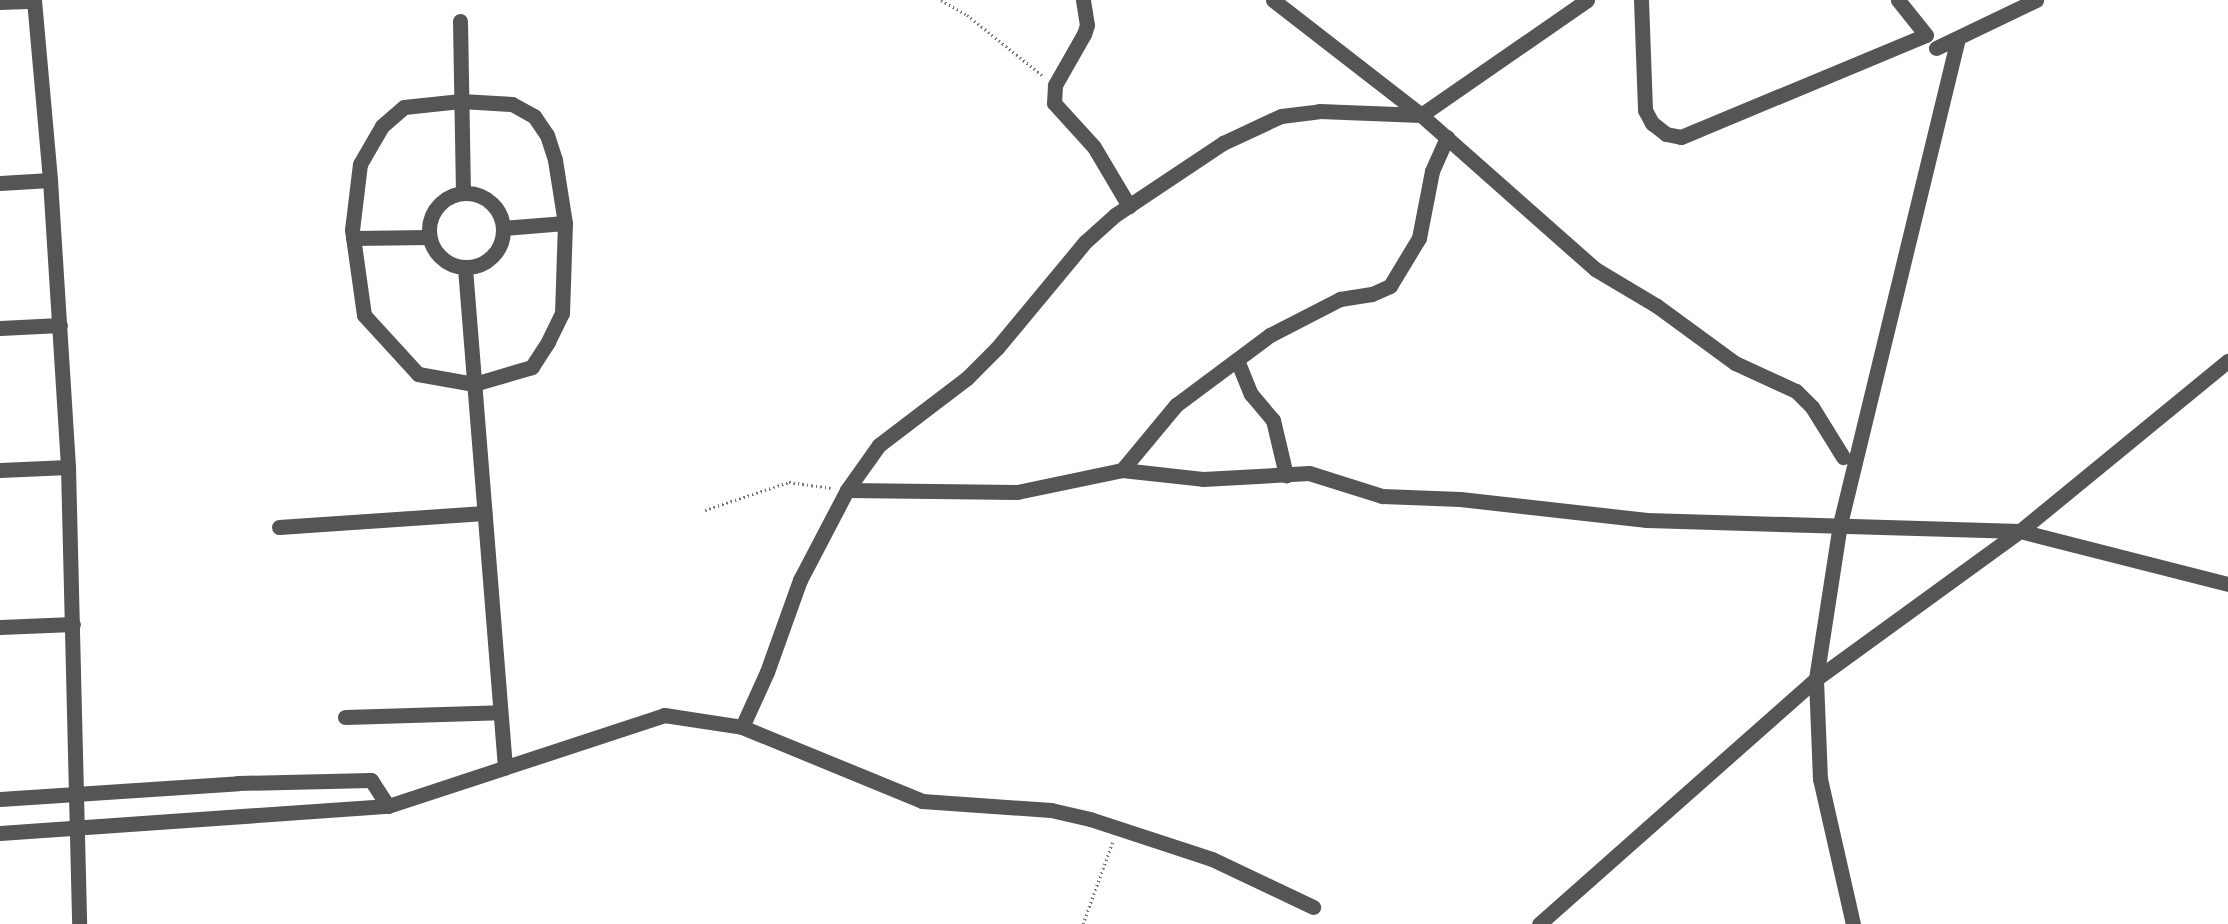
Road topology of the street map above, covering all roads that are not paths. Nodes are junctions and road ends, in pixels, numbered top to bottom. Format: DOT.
graph roads {
  1 [pos="34,0"];
  2 [pos="1083,0"];
  3 [pos="1273,0"];
  4 [pos="1587,0"];
  5 [pos="1641,0"];
  6 [pos="1898,0"];
  7 [pos="2036,0"];
  8 [pos="0,2"];
  9 [pos="460,21"];
  10 [pos="1958,38"];
  11 [pos="1936,48"];
  12 [pos="461,101"];
  13 [pos="1421,115"];
  14 [pos="1447,137"];
  15 [pos="50,180"];
  16 [pos="0,183"];
  17 [pos="463,193"];
  18 [pos="1130,206"];
  19 [pos="565,223"];
  20 [pos="504,228"];
  21 [pos="429,237"];
  22 [pos="353,238"];
  23 [pos="465,268"];
  24 [pos="60,325"];
  25 [pos="0,328"];
  26 [pos="1237,360"];
  27 [pos="2228,361"];
  28 [pos="474,384"];
  29 [pos="1843,457"];
  30 [pos="68,467"];
  31 [pos="0,470"];
  32 [pos="1122,470"];
  33 [pos="1286,475"];
  34 [pos="847,490"];
  35 [pos="485,513"];
  36 [pos="1840,524"];
  37 [pos="279,527"];
  38 [pos="2020,531"];
  39 [pos="2228,584"];
  40 [pos="73,624"];
  41 [pos="0,627"];
  42 [pos="1816,679"];
  43 [pos="500,712"];
  44 [pos="345,717"];
  45 [pos="742,728"];
  46 [pos="505,768"];
  47 [pos="74,793"];
  48 [pos="0,799"];
  49 [pos="388,806"];
  50 [pos="75,830"];
  51 [pos="0,833"];
  52 [pos="1314,906"];
  53 [pos="79,924"];
  54 [pos="1539,924"];
  55 [pos="1853,924"];
  1 -- 8 [label="street"];
  1 -- 15 [label="street"];
  2 -- 18 [label="street"];
  3 -- 13 [label="street"];
  4 -- 13 [label="street"];
  5 -- 6 [label="street"];
  7 -- 10 [label="street"];
  9 -- 12 [label="street"];
  10 -- 11 [label="street"];
  10 -- 36 [label="street"];
  12 -- 17 [label="street"];
  12 -- 19 [label="street"];
  12 -- 22 [label="street"];
  13 -- 14 [label="street"];
  13 -- 18 [label="street"];
  14 -- 26 [label="street"];
  14 -- 29 [label="street"];
  15 -- 16 [label="street"];
  15 -- 24 [label="street"];
  17 -- 20 [label="street"];
  17 -- 21 [label="street"];
  18 -- 34 [label="street"];
  19 -- 20 [label="street"];
  19 -- 28 [label="street"];
  20 -- 23 [label="street"];
  21 -- 22 [label="street"];
  21 -- 23 [label="street"];
  22 -- 28 [label="street"];
  23 -- 28 [label="street"];
  24 -- 25 [label="street"];
  24 -- 30 [label="street"];
  26 -- 32 [label="street"];
  26 -- 33 [label="street"];
  27 -- 38 [label="street"];
  28 -- 35 [label="street"];
  30 -- 31 [label="street"];
  30 -- 40 [label="street"];
  32 -- 33 [label="street"];
  32 -- 34 [label="street"];
  33 -- 36 [label="street"];
  34 -- 45 [label="street"];
  35 -- 37 [label="street"];
  35 -- 43 [label="street"];
  36 -- 38 [label="street"];
  36 -- 42 [label="street"];
  38 -- 39 [label="street"];
  38 -- 42 [label="street"];
  40 -- 41 [label="street"];
  40 -- 47 [label="street"];
  42 -- 54 [label="street"];
  42 -- 55 [label="street"];
  43 -- 44 [label="street"];
  43 -- 46 [label="street"];
  45 -- 46 [label="street"];
  45 -- 52 [label="street"];
  46 -- 49 [label="street"];
  47 -- 48 [label="street"];
  47 -- 49 [label="street"];
  47 -- 50 [label="street"];
  49 -- 50 [label="street"];
  50 -- 51 [label="street"];
  50 -- 53 [label="street"];
}
